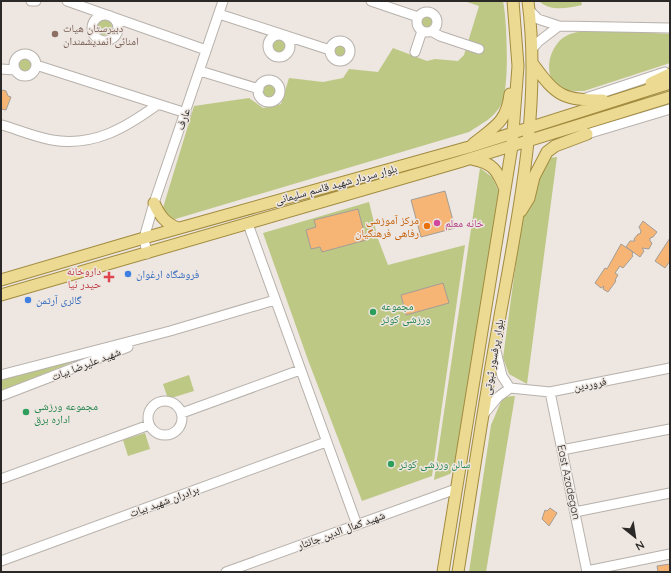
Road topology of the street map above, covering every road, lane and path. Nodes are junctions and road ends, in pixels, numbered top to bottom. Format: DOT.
graph roads {
  1 [pos="31,1"];
  2 [pos="36,1"];
  3 [pos="66,1"];
  4 [pos="223,1"];
  5 [pos="371,1"];
  6 [pos="513,1"];
  7 [pos="528,6"];
  8 [pos="219,14"];
  9 [pos="418,17"];
  10 [pos="559,26"];
  11 [pos="670,28"];
  12 [pos="427,31"];
  13 [pos="479,49"];
  14 [pos="532,49"];
  15 [pos="206,50"];
  16 [pos="330,50"];
  17 [pos="415,52"];
  18 [pos="36,64"];
  19 [pos="533,64"];
  20 [pos="518,66"];
  21 [pos="1,68"];
  22 [pos="15,70"];
  23 [pos="670,70"];
  24 [pos="200,71"];
  25 [pos="670,74"];
  26 [pos="670,83"];
  27 [pos="259,89"];
  28 [pos="670,97"];
  29 [pos="579,100"];
  30 [pos="614,101"];
  31 [pos="157,105"];
  32 [pos="668,111"];
  33 [pos="186,113"];
  34 [pos="1,125"];
  35 [pos="530,128"];
  36 [pos="514,133"];
  37 [pos="587,134"];
  38 [pos="528,141"];
  39 [pos="512,146"];
  40 [pos="470,153"];
  41 [pos="505,189"];
  42 [pos="154,203"];
  43 [pos="518,215"];
  44 [pos="248,224"];
  45 [pos="178,228"];
  46 [pos="144,238"];
  47 [pos="147,254"];
  48 [pos="1,280"];
  49 [pos="1,294"];
  50 [pos="275,300"];
  51 [pos="170,331"];
  52 [pos="495,346"];
  53 [pos="670,368"];
  54 [pos="300,370"];
  55 [pos="1,376"];
  56 [pos="510,388"];
  57 [pos="550,392"];
  58 [pos="1,396"];
  59 [pos="182,413"];
  60 [pos="483,415"];
  61 [pos="149,425"];
  62 [pos="670,429"];
  63 [pos="326,442"];
  64 [pos="562,450"];
  65 [pos="1,479"];
  66 [pos="456,489"];
  67 [pos="670,493"];
  68 [pos="575,512"];
  69 [pos="357,525"];
  70 [pos="670,554"];
  71 [pos="1,561"];
  72 [pos="459,570"];
  73 [pos="226,572"];
  74 [pos="443,572"];
  75 [pos="587,572"];
  1 -- 2 [label="street"];
  3 -- 15 [label="street"];
  4 -- 8 [label="street, عارف"];
  5 -- 9 [label="street"];
  6 -- 20 [label="main road, بلوار پرفسور ثبوتی"];
  7 -- 10 [label="street"];
  7 -- 14 [label="main road, بلوار پرفسور ثبوتی"];
  8 -- 15 [label="street, عارف"];
  8 -- 16 [label="street"];
  9 -- 12 [label="street"];
  9 -- 12 [label="street"];
  10 -- 11 [label="street"];
  10 -- 14 [label="street"];
  12 -- 13 [label="street"];
  12 -- 17 [label="street"];
  14 -- 19 [label="main road, بلوار پرفسور ثبوتی"];
  15 -- 24 [label="street, عارف"];
  18 -- 22 [label="street"];
  18 -- 22 [label="street"];
  18 -- 31 [label="street"];
  19 -- 29 [label="main road"];
  19 -- 35 [label="main road, بلوار پرفسور ثبوتی"];
  20 -- 36 [label="main road, بلوار پرفسور ثبوتی"];
  20 -- 40 [label="main road"];
  21 -- 22 [label="street"];
  23 -- 29 [label="street"];
  24 -- 27 [label="street"];
  24 -- 33 [label="street, عارف"];
  25 -- 30 [label="main road"];
  26 -- 30 [label="main road, بلوار سردار شهید قاسم سلیمانی"];
  28 -- 38 [label="main road, بلوار سردار شهید قاسم سلیمانی"];
  29 -- 30 [label="main road"];
  30 -- 35 [label="main road, بلوار سردار شهید قاسم سلیمانی"];
  31 -- 33 [label="street"];
  31 -- 34 [label="street"];
  32 -- 37 [label="street"];
  33 -- 42 [label="street, عارف"];
  35 -- 36 [label="main road, بلوار سردار شهید قاسم سلیمانی"];
  35 -- 38 [label="main road, بلوار پرفسور ثبوتی"];
  36 -- 39 [label="main road, بلوار پرفسور ثبوتی"];
  36 -- 40 [label="main road, بلوار سردار شهید قاسم سلیمانی"];
  37 -- 43 [label="main road"];
  38 -- 39 [label="main road, بلوار سردار شهید قاسم سلیمانی"];
  38 -- 43 [label="main road, بلوار پرفسور ثبوتی"];
  39 -- 40 [label="main road, بلوار سردار شهید قاسم سلیمانی"];
  39 -- 41 [label="main road, بلوار پرفسور ثبوتی"];
  40 -- 41 [label="main road"];
  40 -- 44 [label="main road, بلوار سردار شهید قاسم سلیمانی"];
  40 -- 45 [label="main road, بلوار سردار شهید قاسم سلیمانی"];
  41 -- 66 [label="main road, بلوار پرفسور ثبوتی"];
  42 -- 45 [label="main road"];
  42 -- 46 [label="street, عارف"];
  43 -- 52 [label="main road, بلوار پرفسور ثبوتی"];
  44 -- 47 [label="main road, بلوار سردار شهید قاسم سلیمانی"];
  44 -- 50 [label="street"];
  45 -- 46 [label="main road, بلوار سردار شهید قاسم سلیمانی"];
  46 -- 47 [label="street"];
  46 -- 48 [label="main road, بلوار سردار شهید قاسم سلیمانی"];
  47 -- 49 [label="main road, بلوار سردار شهید قاسم سلیمانی"];
  50 -- 51 [label="street, شهید علیرضا بیات"];
  50 -- 54 [label="street"];
  51 -- 55 [label="street, شهید علیرضا بیات"];
  51 -- 58 [label="street, شهید علیرضا بیات"];
  52 -- 56 [label="street"];
  52 -- 60 [label="main road, بلوار پرفسور ثبوتی"];
  53 -- 57 [label="street, فروردین"];
  54 -- 59 [label="street"];
  54 -- 63 [label="street"];
  56 -- 57 [label="street, فروردین"];
  56 -- 60 [label="street"];
  57 -- 64 [label="street, East Azadegan"];
  59 -- 61 [label="street"];
  59 -- 61 [label="street"];
  60 -- 72 [label="main road, بلوار پرفسور ثبوتی"];
  61 -- 65 [label="street"];
  62 -- 64 [label="street"];
  63 -- 69 [label="street"];
  63 -- 71 [label="street, برادران شهید بیات"];
  64 -- 68 [label="street, East Azadegan"];
  66 -- 69 [label="street, شهید کمال الدین جانثار"];
  66 -- 74 [label="main road, بلوار پرفسور ثبوتی"];
  67 -- 68 [label="street"];
  68 -- 75 [label="street, East Azadegan"];
  69 -- 73 [label="street, شهید کمال الدین جانثار"];
  70 -- 75 [label="street"];
}
